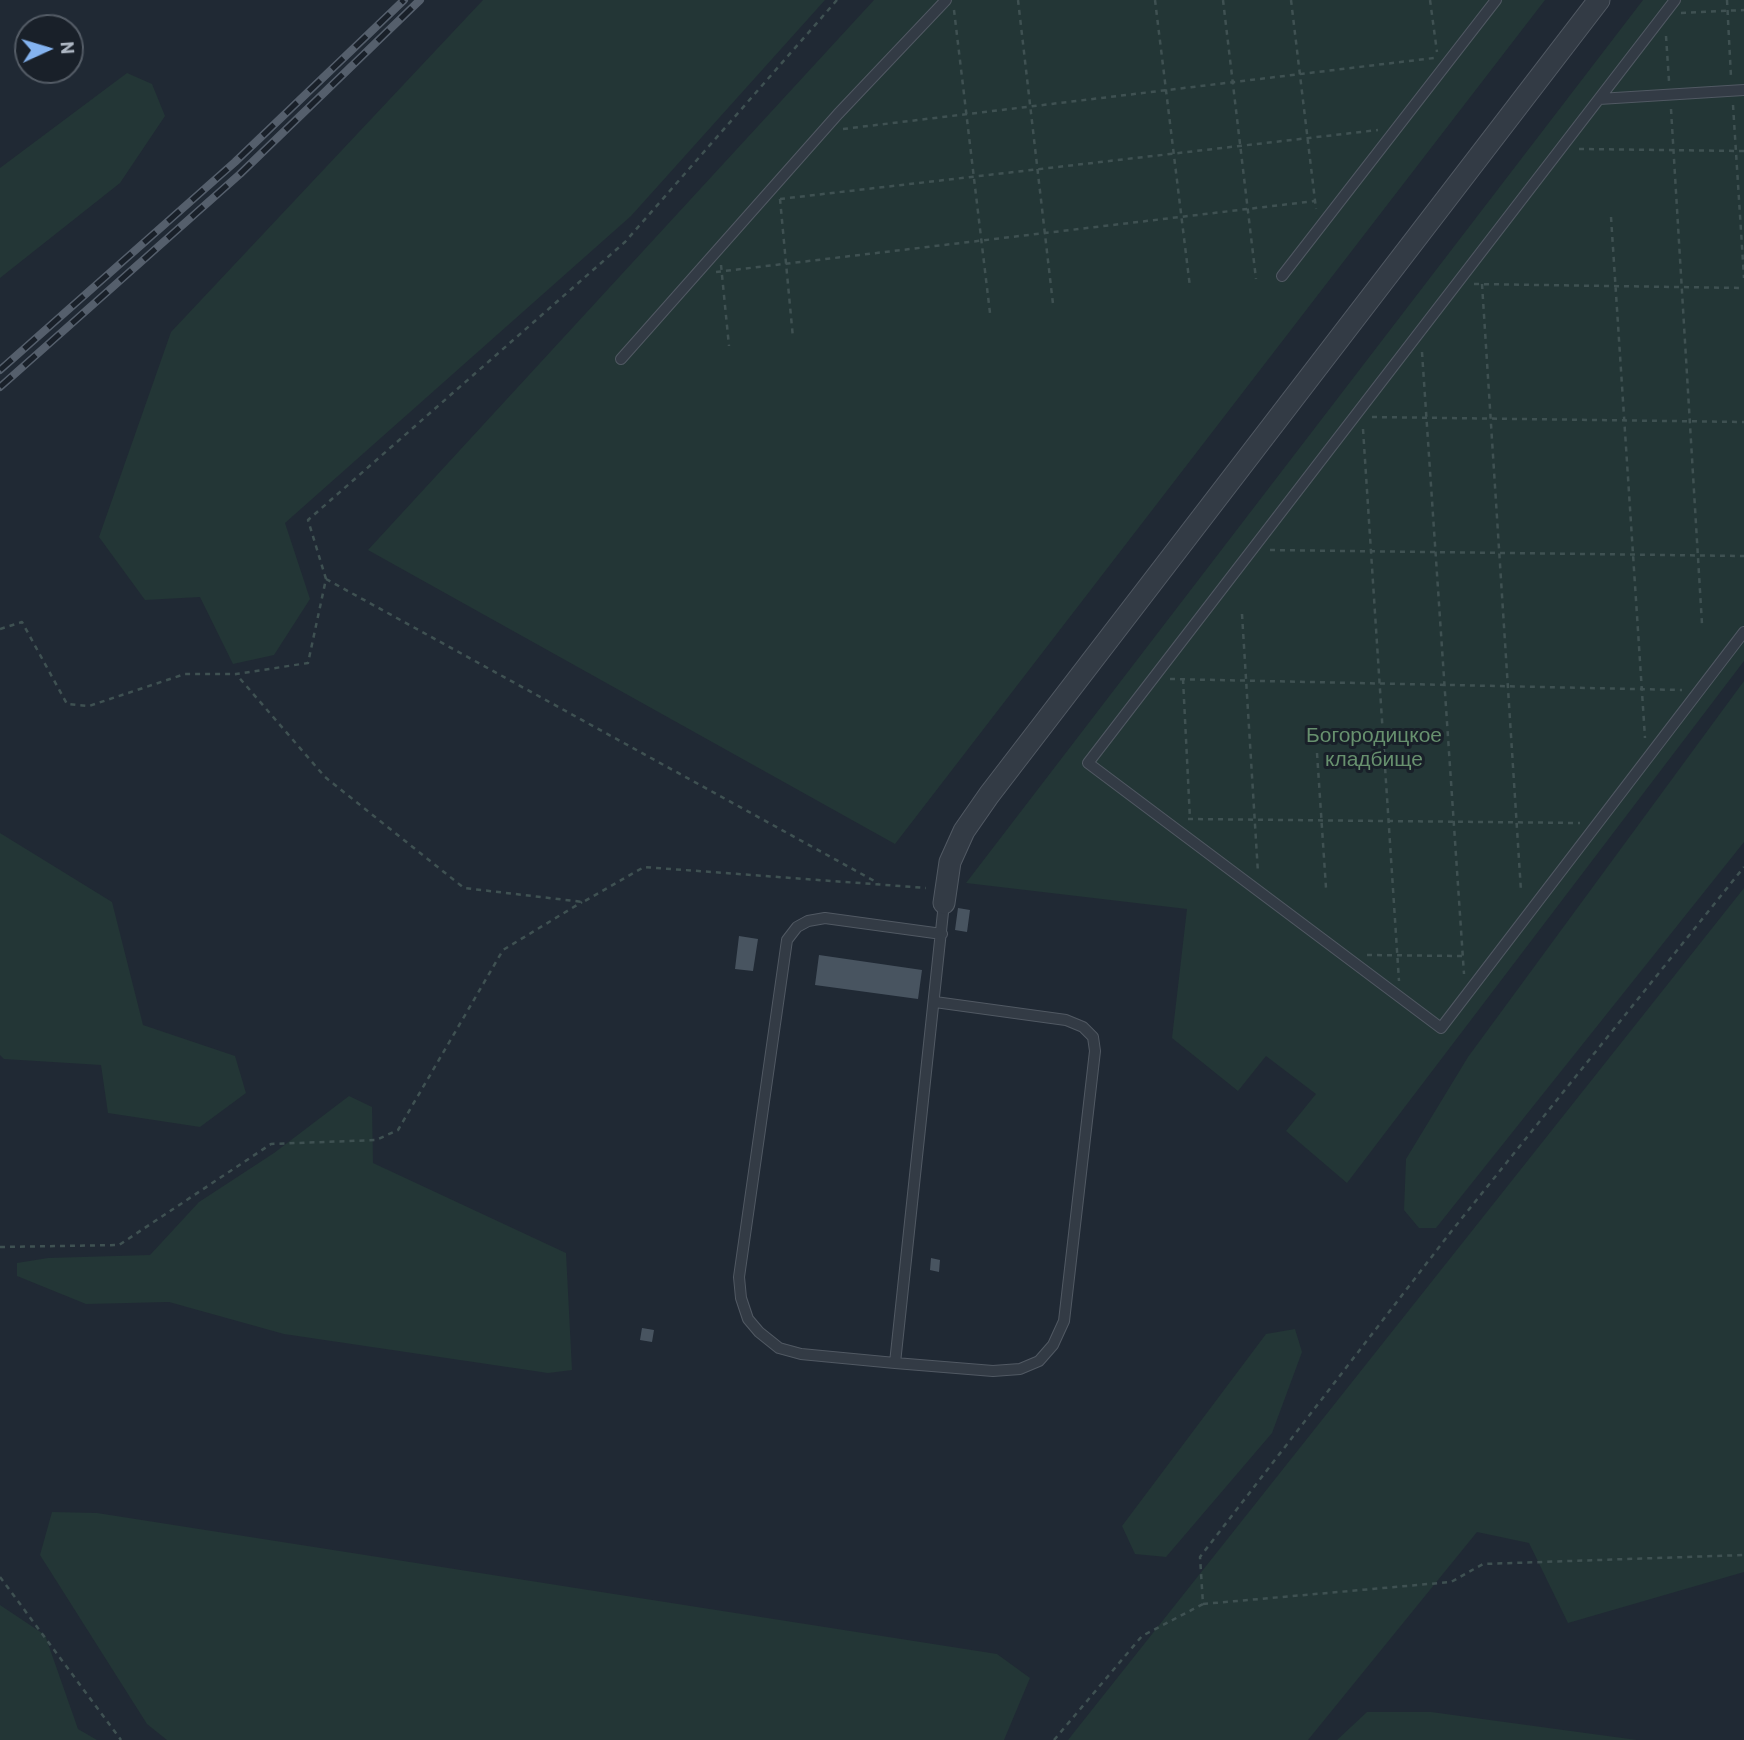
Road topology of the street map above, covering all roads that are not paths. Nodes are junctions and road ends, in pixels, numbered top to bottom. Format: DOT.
graph roads {
  1 [pos="946,0"];
  2 [pos="1496,0"];
  3 [pos="1598,0"];
  4 [pos="1675,0"];
  5 [pos="1738,91"];
  6 [pos="1599,99"];
  7 [pos="1282,276"];
  8 [pos="621,359"];
  9 [pos="1744,632"];
  10 [pos="945,897"];
  11 [pos="942,934"];
  12 [pos="935,1002"];
  13 [pos="895,1363"];
  1 -- 8 [label="lane"];
  2 -- 7 [label="lane"];
  3 -- 10 [label="street"];
  4 -- 6 [label="lane"];
  5 -- 6 [label="lane"];
  6 -- 9 [label="lane"];
  10 -- 11 [label="lane"];
  11 -- 12 [label="lane"];
  11 -- 13 [label="lane"];
  12 -- 13 [label="lane"];
  12 -- 13 [label="lane"];
}
